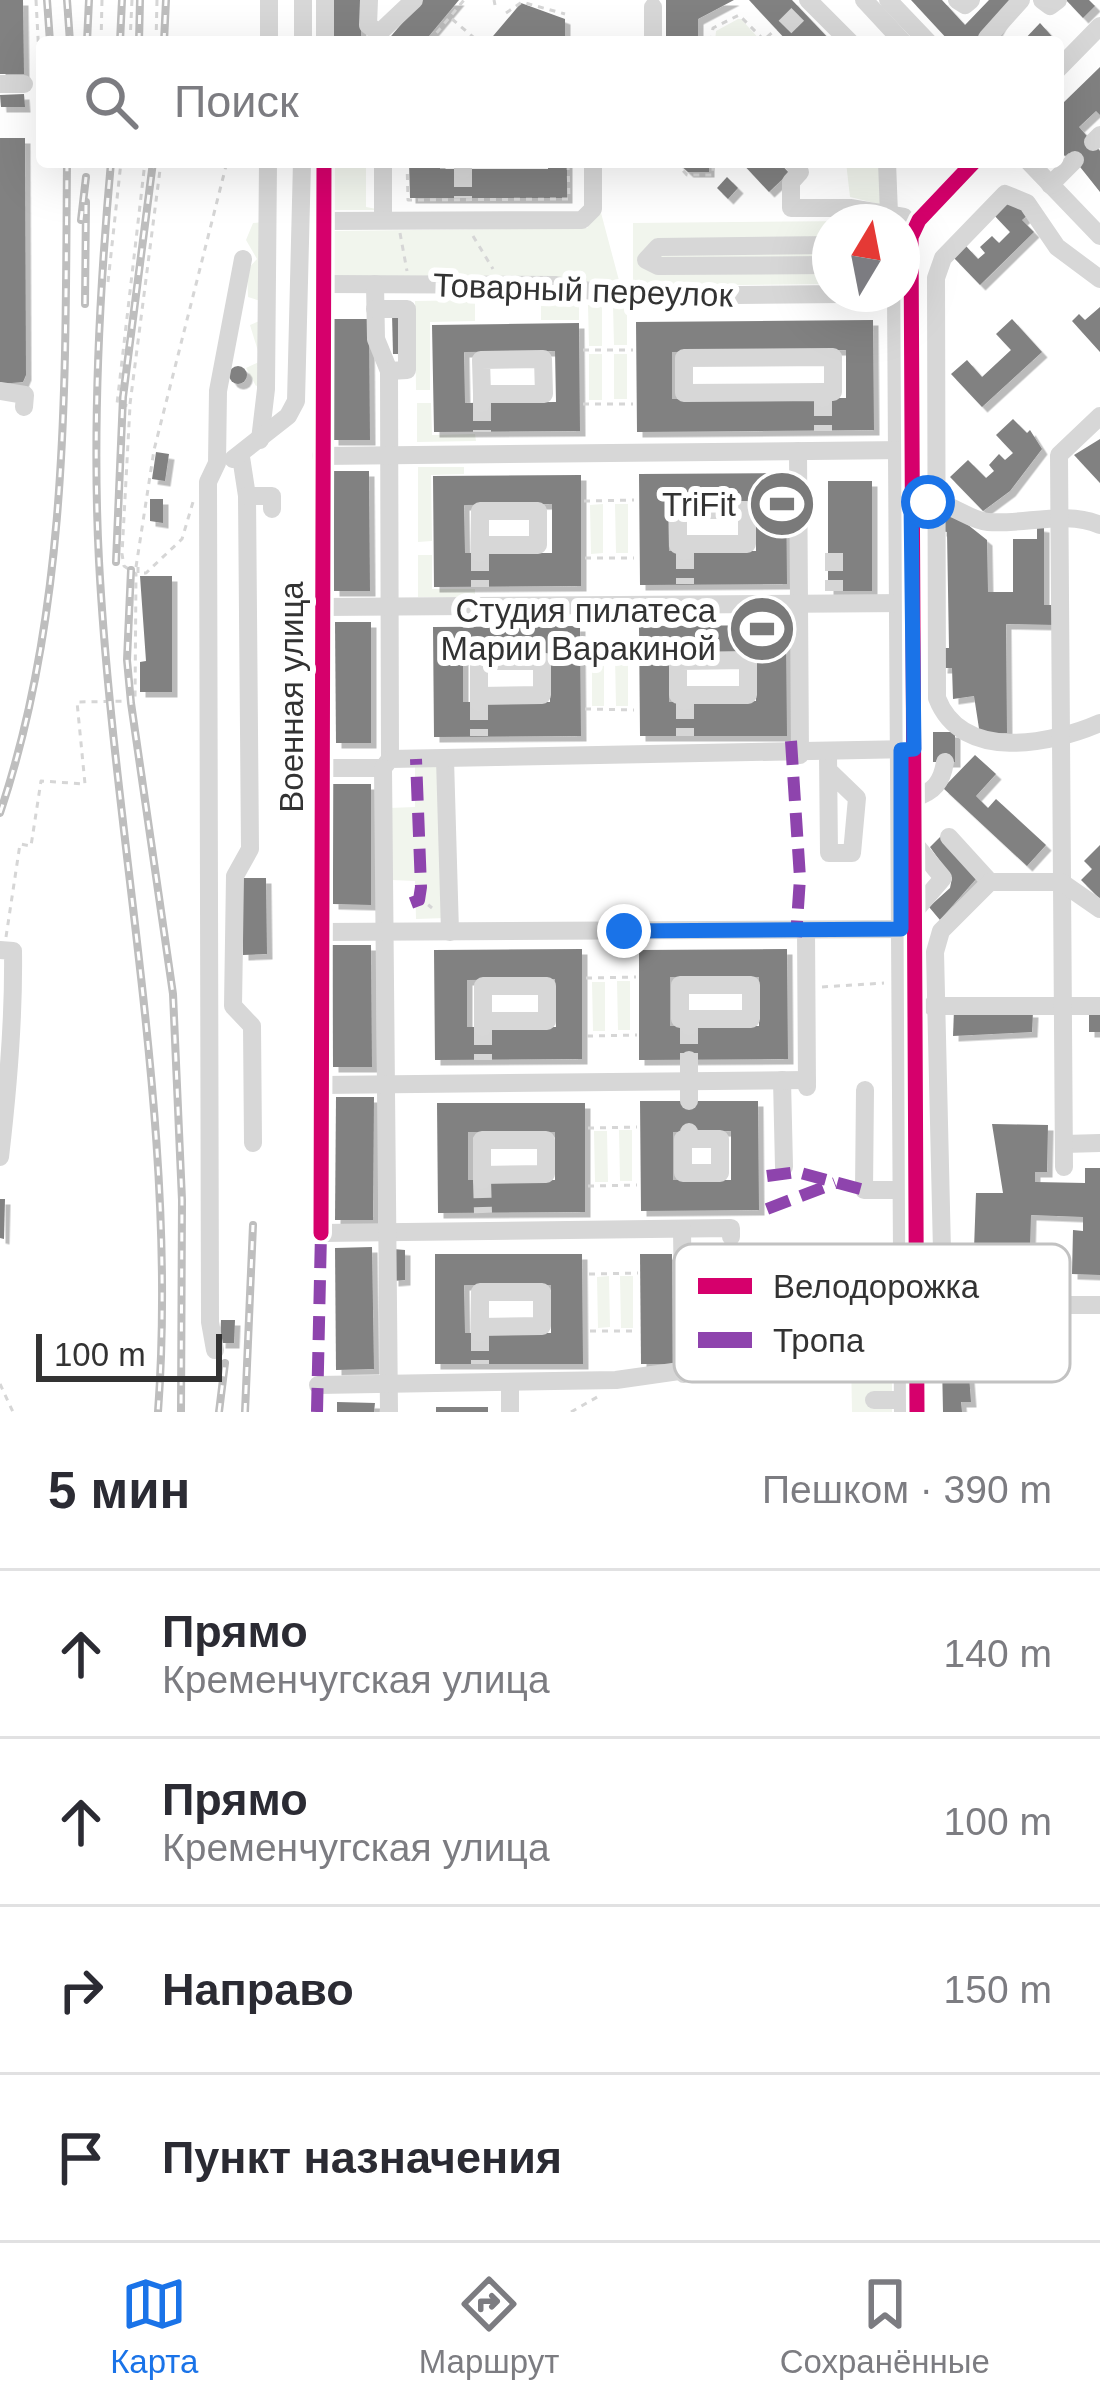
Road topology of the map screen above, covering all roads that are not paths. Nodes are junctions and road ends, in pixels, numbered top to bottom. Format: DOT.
graph roads {
  1 [pos="269,0"];
  2 [pos="303,0"];
  3 [pos="325,0"];
  4 [pos="369,0"];
  5 [pos="414,0"];
  6 [pos="888,0"];
  7 [pos="957,0"];
  8 [pos="971,0"];
  9 [pos="1021,0"];
  10 [pos="1042,0"];
  11 [pos="1058,0"];
  12 [pos="868,2"];
  13 [pos="803,3"];
  14 [pos="653,7"];
  15 [pos="1100,26"];
  16 [pos="269,36"];
  17 [pos="303,36"];
  18 [pos="325,36"];
  19 [pos="653,36"];
  20 [pos="843,36"];
  21 [pos="896,36"];
  22 [pos="922,36"];
  23 [pos="989,36"];
  24 [pos="1064,63"];
  25 [pos="24,83"];
  26 [pos="0,84"];
  27 [pos="1075,160"];
  28 [pos="268,168"];
  29 [pos="302,168"];
  30 [pos="324,168"];
  31 [pos="388,168"];
  32 [pos="796,168"];
  33 [pos="888,168"];
  34 [pos="951,168"];
  35 [pos="968,168"];
  36 [pos="1035,168"];
  37 [pos="587,169"];
  38 [pos="1050,184"];
  39 [pos="268,194"];
  40 [pos="302,195"];
  41 [pos="463,199"];
  42 [pos="895,204"];
  43 [pos="912,204"];
  44 [pos="812,210"];
  45 [pos="324,220"];
  46 [pos="390,220"];
  47 [pos="464,220"];
  48 [pos="1099,232"];
  49 [pos="812,245"];
  50 [pos="243,260"];
  51 [pos="812,265"];
  52 [pos="1100,279"];
  53 [pos="324,284"];
  54 [pos="375,284"];
  55 [pos="812,294"];
  56 [pos="375,309"];
  57 [pos="897,312"];
  58 [pos="389,370"];
  59 [pos="0,392"];
  60 [pos="823,395"];
  61 [pos="24,407"];
  62 [pos="1100,416"];
  63 [pos="482,432"];
  64 [pos="260,440"];
  65 [pos="904,450"];
  66 [pos="798,451"];
  67 [pos="482,454"];
  68 [pos="390,455"];
  69 [pos="242,457"];
  70 [pos="321,457"];
  71 [pos="217,464"];
  72 [pos="247,496"];
  73 [pos="904,502"];
  74 [pos="938,502"];
  75 [pos="272,509"];
  76 [pos="1058,519"];
  77 [pos="1100,525"];
  78 [pos="906,603"];
  79 [pos="799,604"];
  80 [pos="321,607"];
  81 [pos="388,607"];
  82 [pos="1100,723"];
  83 [pos="479,736"];
  84 [pos="685,736"];
  85 [pos="1059,741"];
  86 [pos="907,749"];
  87 [pos="800,755"];
  88 [pos="686,757"];
  89 [pos="446,759"];
  90 [pos="480,759"];
  91 [pos="945,762"];
  92 [pos="387,764"];
  93 [pos="322,768"];
  94 [pos="914,798"];
  95 [pos="949,838"];
  96 [pos="914,843"];
  97 [pos="990,882"];
  98 [pos="1061,882"];
  99 [pos="1100,909"];
  100 [pos="910,923"];
  101 [pos="806,930"];
  102 [pos="322,932"];
  103 [pos="385,932"];
  104 [pos="450,932"];
  105 [pos="2,950"];
  106 [pos="933,1006"];
  107 [pos="1063,1006"];
  108 [pos="1100,1006"];
  109 [pos="483,1060"];
  110 [pos="689,1060"];
  111 [pos="774,1080"];
  112 [pos="483,1083"];
  113 [pos="386,1084"];
  114 [pos="323,1085"];
  115 [pos="865,1090"];
  116 [pos="689,1091"];
  117 [pos="865,1132"];
  118 [pos="902,1132"];
  119 [pos="253,1143"];
  120 [pos="1100,1143"];
  121 [pos="1064,1144"];
  122 [pos="0,1157"];
  123 [pos="784,1166"];
  124 [pos="1064,1167"];
  125 [pos="902,1190"];
  126 [pos="682,1229"];
  127 [pos="386,1232"];
  128 [pos="731,1237"];
  129 [pos="682,1244"];
  130 [pos="905,1244"];
  131 [pos="910,1244"];
  132 [pos="942,1244"];
  133 [pos="215,1350"];
  134 [pos="674,1374"];
  135 [pos="510,1383"];
  136 [pos="389,1384"];
  137 [pos="319,1385"];
  138 [pos="874,1400"];
  139 [pos="910,1406"];
  140 [pos="389,1412"];
  141 [pos="510,1412"];
  1 -- 16 [label="street"];
  2 -- 17 [label="street"];
  3 -- 18 [label="street"];
  4 -- 5 [label="street"];
  6 -- 22 [label="street"];
  7 -- 8 [label="street"];
  9 -- 23 [label="street"];
  10 -- 11 [label="street"];
  12 -- 21 [label="street"];
  13 -- 20 [label="street"];
  14 -- 19 [label="street"];
  15 -- 24 [label="street"];
  25 -- 26 [label="street"];
  27 -- 38 [label="street"];
  28 -- 39 [label="street"];
  29 -- 40 [label="street"];
  30 -- 45 [label="street, Военная улица"];
  31 -- 46 [label="street"];
  32 -- 44 [label="street"];
  33 -- 42 [label="street"];
  34 -- 43 [label="street"];
  35 -- 65 [label="street"];
  36 -- 38 [label="street"];
  37 -- 47 [label="street"];
  38 -- 48 [label="street"];
  39 -- 40 [label="street"];
  39 -- 64 [label="street"];
  40 -- 64 [label="street"];
  41 -- 47 [label="street"];
  45 -- 46 [label="street"];
  45 -- 53 [label="street, Военная улица"];
  46 -- 47 [label="street"];
  49 -- 51 [label="street"];
  50 -- 71 [label="street"];
  52 -- 74 [label="street"];
  53 -- 54 [label="street, Товарный переулок"];
  53 -- 70 [label="street, Военная улица"];
  54 -- 55 [label="street, Товарный переулок"];
  54 -- 56 [label="street"];
  56 -- 58 [label="street"];
  56 -- 58 [label="street"];
  57 -- 65 [label="street"];
  58 -- 68 [label="street"];
  59 -- 61 [label="street"];
  60 -- 60 [label="street"];
  62 -- 76 [label="street"];
  63 -- 67 [label="street"];
  64 -- 69 [label="street"];
  65 -- 66 [label="street"];
  65 -- 73 [label="street"];
  66 -- 67 [label="street"];
  66 -- 79 [label="street"];
  67 -- 68 [label="street"];
  68 -- 70 [label="street"];
  68 -- 81 [label="street"];
  69 -- 71 [label="street"];
  69 -- 72 [label="street"];
  70 -- 80 [label="street, Военная улица"];
  71 -- 133 [label="street"];
  72 -- 75 [label="street"];
  72 -- 119 [label="street"];
  73 -- 74 [label="street"];
  73 -- 78 [label="street"];
  74 -- 76 [label="street"];
  74 -- 85 [label="street"];
  76 -- 77 [label="street"];
  76 -- 85 [label="street"];
  78 -- 79 [label="street"];
  78 -- 86 [label="street"];
  79 -- 81 [label="street"];
  79 -- 87 [label="street"];
  80 -- 81 [label="street"];
  80 -- 93 [label="street, Военная улица"];
  81 -- 92 [label="street"];
  82 -- 85 [label="street"];
  83 -- 90 [label="street"];
  84 -- 88 [label="street"];
  85 -- 98 [label="street"];
  86 -- 87 [label="street"];
  86 -- 94 [label="street"];
  86 -- 100 [label="street"];
  87 -- 88 [label="street"];
  88 -- 90 [label="street"];
  89 -- 90 [label="street"];
  89 -- 92 [label="street"];
  89 -- 104 [label="street"];
  91 -- 94 [label="street"];
  92 -- 93 [label="street"];
  92 -- 103 [label="street"];
  93 -- 102 [label="street, Военная улица"];
  94 -- 96 [label="street"];
  95 -- 97 [label="street"];
  96 -- 100 [label="street"];
  96 -- 100 [label="street"];
  97 -- 98 [label="street"];
  97 -- 106 [label="street"];
  98 -- 99 [label="street"];
  98 -- 107 [label="street"];
  100 -- 101 [label="street"];
  100 -- 118 [label="street"];
  100 -- 131 [label="street"];
  101 -- 104 [label="street"];
  101 -- 111 [label="street"];
  102 -- 103 [label="street"];
  102 -- 114 [label="street, Военная улица"];
  103 -- 104 [label="street"];
  103 -- 113 [label="street"];
  105 -- 122 [label="street"];
  106 -- 107 [label="street"];
  106 -- 132 [label="street"];
  107 -- 108 [label="street"];
  107 -- 121 [label="street"];
  109 -- 112 [label="street"];
  110 -- 116 [label="street"];
  111 -- 116 [label="street"];
  111 -- 123 [label="street"];
  112 -- 113 [label="street"];
  112 -- 116 [label="street"];
  113 -- 114 [label="street"];
  113 -- 127 [label="street"];
  114 -- 127 [label="street, Военная улица"];
  115 -- 117 [label="street"];
  117 -- 118 [label="street"];
  117 -- 125 [label="street"];
  118 -- 125 [label="street"];
  120 -- 121 [label="street"];
  121 -- 124 [label="street"];
  125 -- 130 [label="street"];
  126 -- 127 [label="street"];
  126 -- 128 [label="street"];
  126 -- 129 [label="street"];
  127 -- 136 [label="street"];
  134 -- 135 [label="street"];
  135 -- 136 [label="street"];
  135 -- 141 [label="street"];
  136 -- 137 [label="street"];
  136 -- 140 [label="street"];
  138 -- 139 [label="street"];
}
